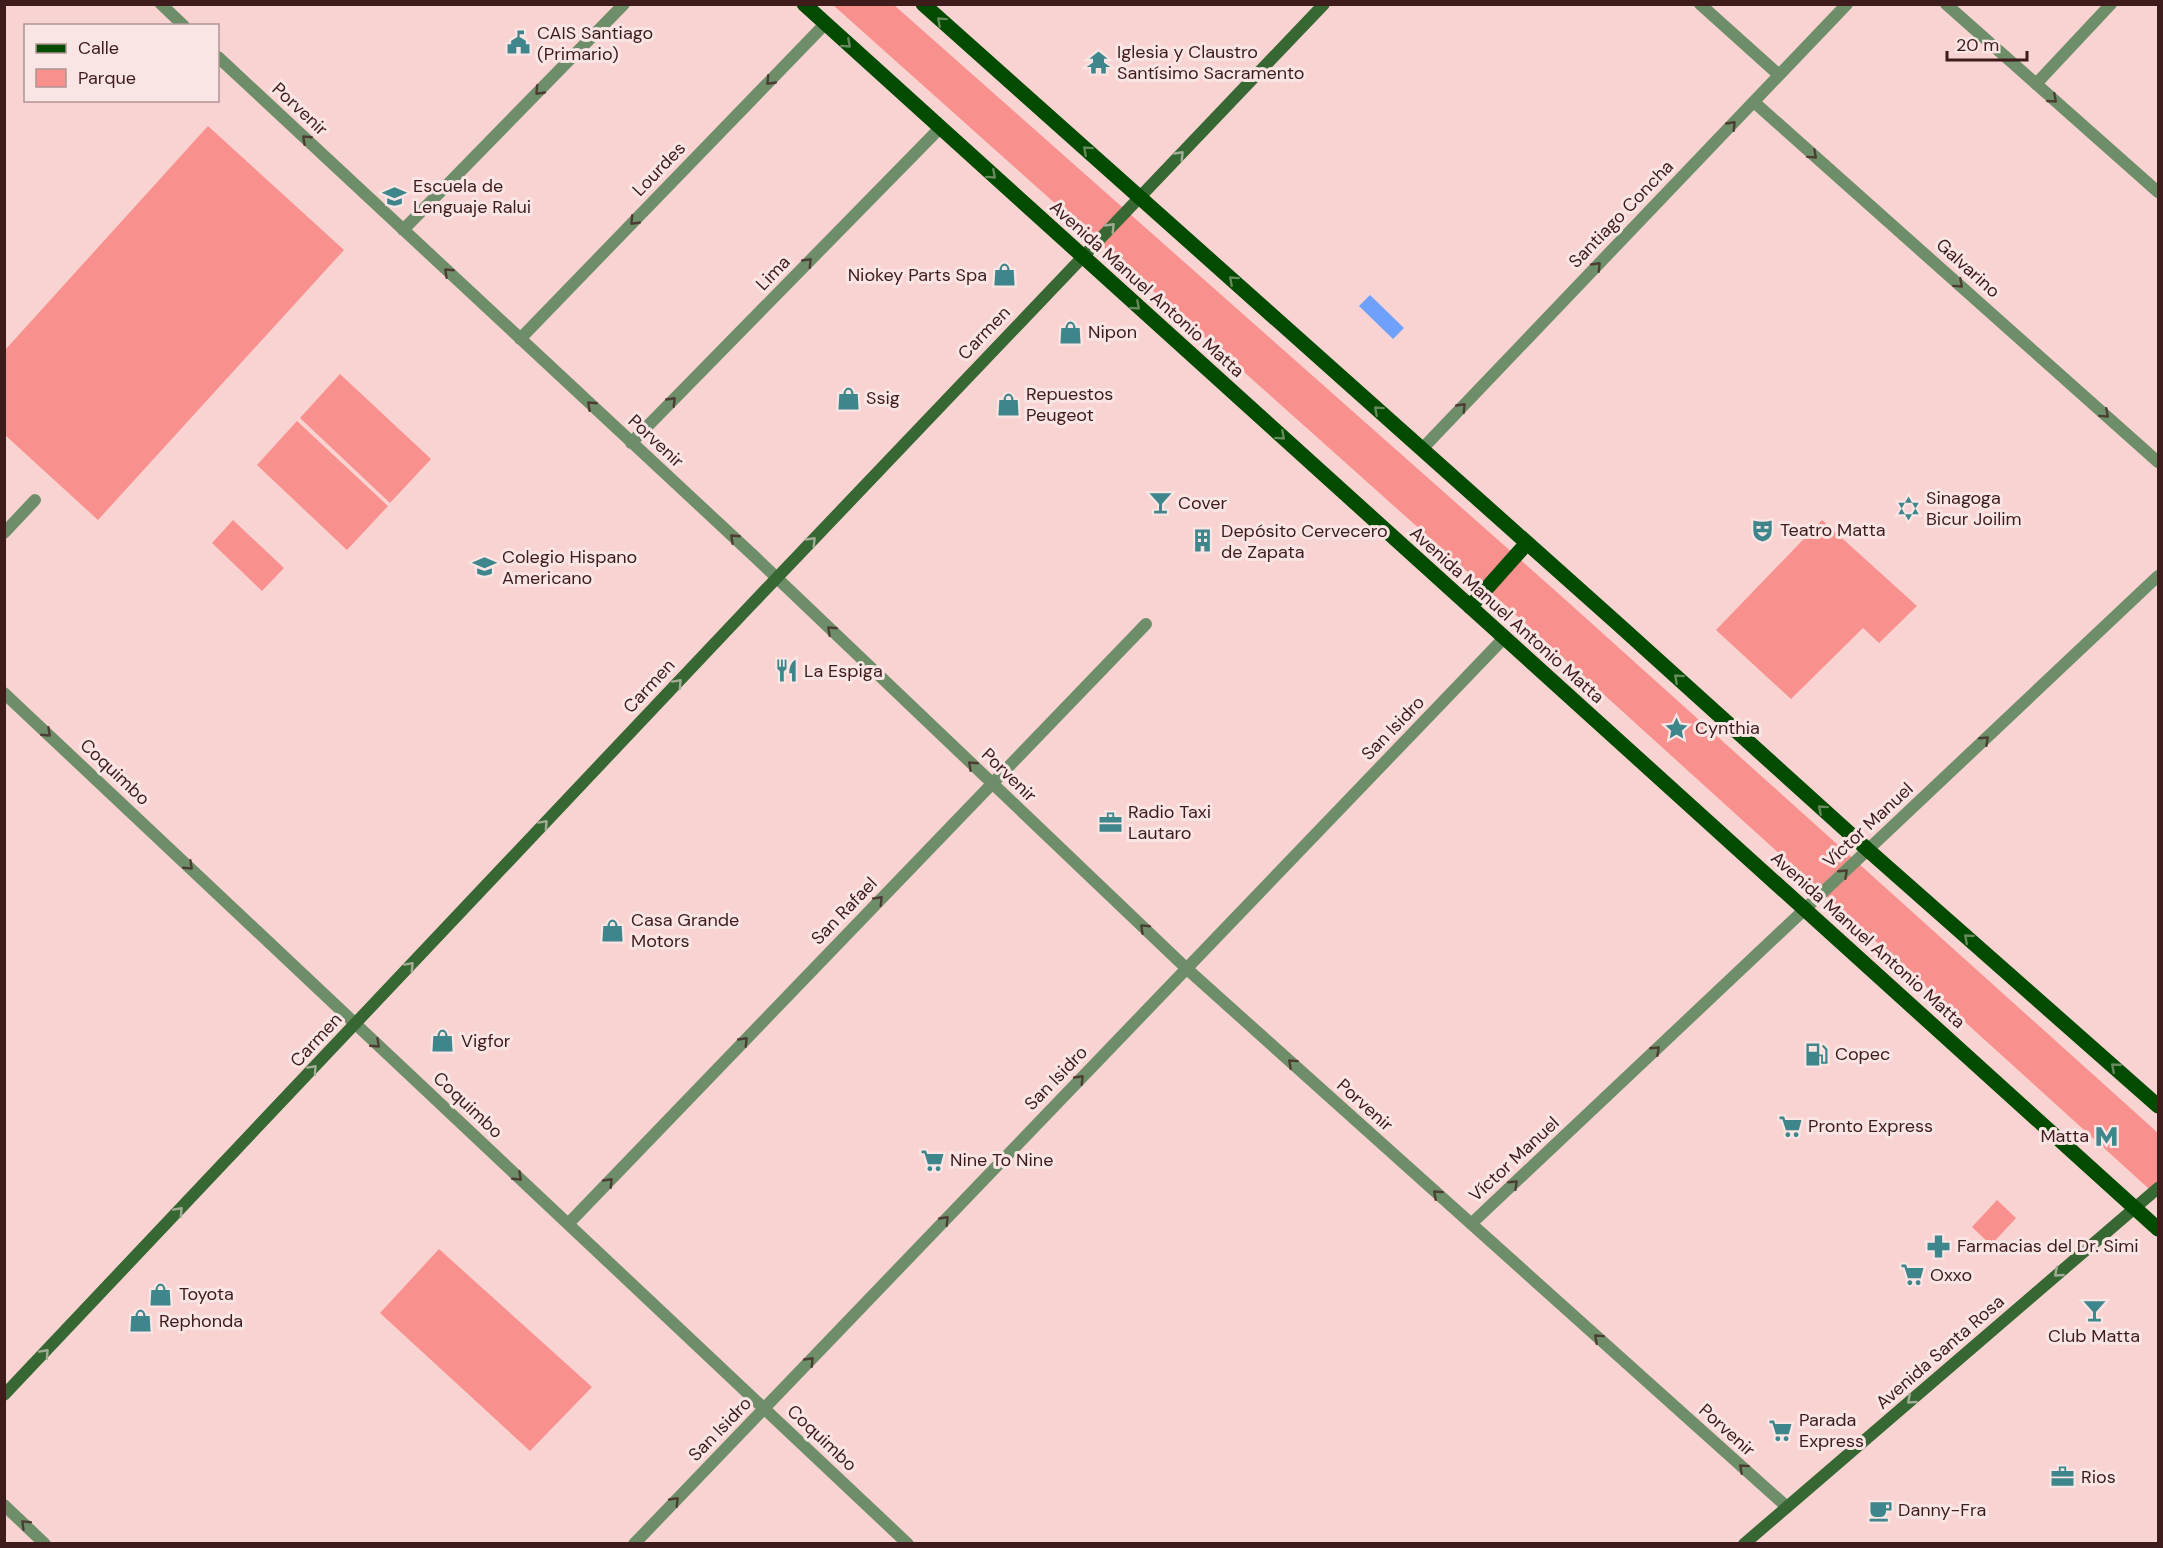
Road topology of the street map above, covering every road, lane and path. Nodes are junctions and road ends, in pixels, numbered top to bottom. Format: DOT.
graph roads {
  1 [pos="161,4"];
  2 [pos="624,4"];
  3 [pos="804,4"];
  4 [pos="923,4"];
  5 [pos="1324,4"];
  6 [pos="1700,4"];
  7 [pos="1847,4"];
  8 [pos="1946,4"];
  9 [pos="2111,4"];
  10 [pos="182,24"];
  11 [pos="825,24"];
  12 [pos="219,58"];
  13 [pos="1779,75"];
  14 [pos="2036,84"];
  15 [pos="1754,102"];
  16 [pos="940,128"];
  17 [pos="2158,192"];
  18 [pos="1140,198"];
  19 [pos="403,230"];
  20 [pos="1082,256"];
  21 [pos="520,339"];
  22 [pos="631,443"];
  23 [pos="1422,449"];
  24 [pos="2158,462"];
  25 [pos="35,500"];
  26 [pos="4,533"];
  27 [pos="1527,543"];
  28 [pos="2158,576"];
  29 [pos="776,578"];
  30 [pos="1470,607"];
  31 [pos="1146,624"];
  32 [pos="1504,638"];
  33 [pos="4,693"];
  34 [pos="992,783"];
  35 [pos="1868,850"];
  36 [pos="1805,909"];
  37 [pos="1186,968"];
  38 [pos="355,1024"];
  39 [pos="2158,1106"];
  40 [pos="2158,1188"];
  41 [pos="2135,1208"];
  42 [pos="568,1224"];
  43 [pos="1471,1224"];
  44 [pos="2158,1229"];
  45 [pos="4,1395"];
  46 [pos="764,1408"];
  47 [pos="4,1505"];
  48 [pos="1787,1507"];
  49 [pos="1748,1542"];
  50 [pos="45,1544"];
  51 [pos="634,1544"];
  52 [pos="908,1544"];
  1 -- 10 [label="street"];
  2 -- 19 [label="street, one-way"];
  3 -- 11 [label="main road, Avenida Manuel Antonio Matta"];
  18 -- 4 [label="main road, one-way"];
  18 -- 5 [label="main road, Carmen, one-way"];
  6 -- 13 [label="street"];
  7 -- 13 [label="street, Santiago Concha"];
  8 -- 14 [label="street"];
  9 -- 14 [label="street"];
  11 -- 16 [label="main road, Avenida Manuel Antonio Matta, one-way"];
  11 -- 21 [label="street, Lourdes, one-way"];
  19 -- 12 [label="street, Porvenir, one-way"];
  13 -- 15 [label="street, Santiago Concha"];
  14 -- 17 [label="street, one-way"];
  23 -- 15 [label="street, Santiago Concha, one-way"];
  15 -- 24 [label="street, Galvarino, one-way"];
  16 -- 20 [label="main road, Avenida Manuel Antonio Matta, one-way"];
  22 -- 16 [label="street, Lima, one-way"];
  20 -- 18 [label="main road, Carmen, one-way"];
  23 -- 18 [label="main road, one-way"];
  21 -- 19 [label="street, Porvenir, one-way"];
  29 -- 20 [label="main road, Carmen, one-way"];
  20 -- 30 [label="main road, Avenida Manuel Antonio Matta, one-way"];
  22 -- 21 [label="street, Porvenir, one-way"];
  29 -- 22 [label="street, Porvenir, one-way"];
  23 -- 27 [label="main road"];
  25 -- 26 [label="street"];
  27 -- 30 [label="main road"];
  35 -- 27 [label="main road, one-way"];
  35 -- 28 [label="street, Víctor Manuel, one-way"];
  34 -- 29 [label="street, Porvenir, one-way"];
  38 -- 29 [label="main road, Carmen, one-way"];
  30 -- 32 [label="main road, Avenida Manuel Antonio Matta"];
  31 -- 34 [label="street, San Rafael"];
  32 -- 36 [label="main road, Avenida Manuel Antonio Matta"];
  32 -- 37 [label="street, San Isidro"];
  33 -- 38 [label="street, Coquimbo, one-way"];
  37 -- 34 [label="street, Porvenir, one-way"];
  42 -- 34 [label="street, San Rafael, one-way"];
  36 -- 35 [label="street, Víctor Manuel, one-way"];
  39 -- 35 [label="main road, one-way"];
  36 -- 41 [label="main road, Avenida Manuel Antonio Matta"];
  43 -- 36 [label="street, Víctor Manuel, one-way"];
  43 -- 37 [label="street, Porvenir, one-way"];
  46 -- 37 [label="street, San Isidro, one-way"];
  38 -- 42 [label="street, Coquimbo, one-way"];
  45 -- 38 [label="main road, Carmen, one-way"];
  40 -- 41 [label="main road, Avenida Santa Rosa"];
  41 -- 44 [label="main road, Avenida Manuel Antonio Matta"];
  41 -- 48 [label="main road, Avenida Santa Rosa, one-way"];
  42 -- 46 [label="street, Coquimbo"];
  48 -- 43 [label="street, Porvenir, one-way"];
  51 -- 46 [label="street, San Isidro, one-way"];
  46 -- 52 [label="street, Coquimbo"];
  50 -- 47 [label="street, one-way"];
  48 -- 49 [label="main road, Avenida Santa Rosa"];
}
